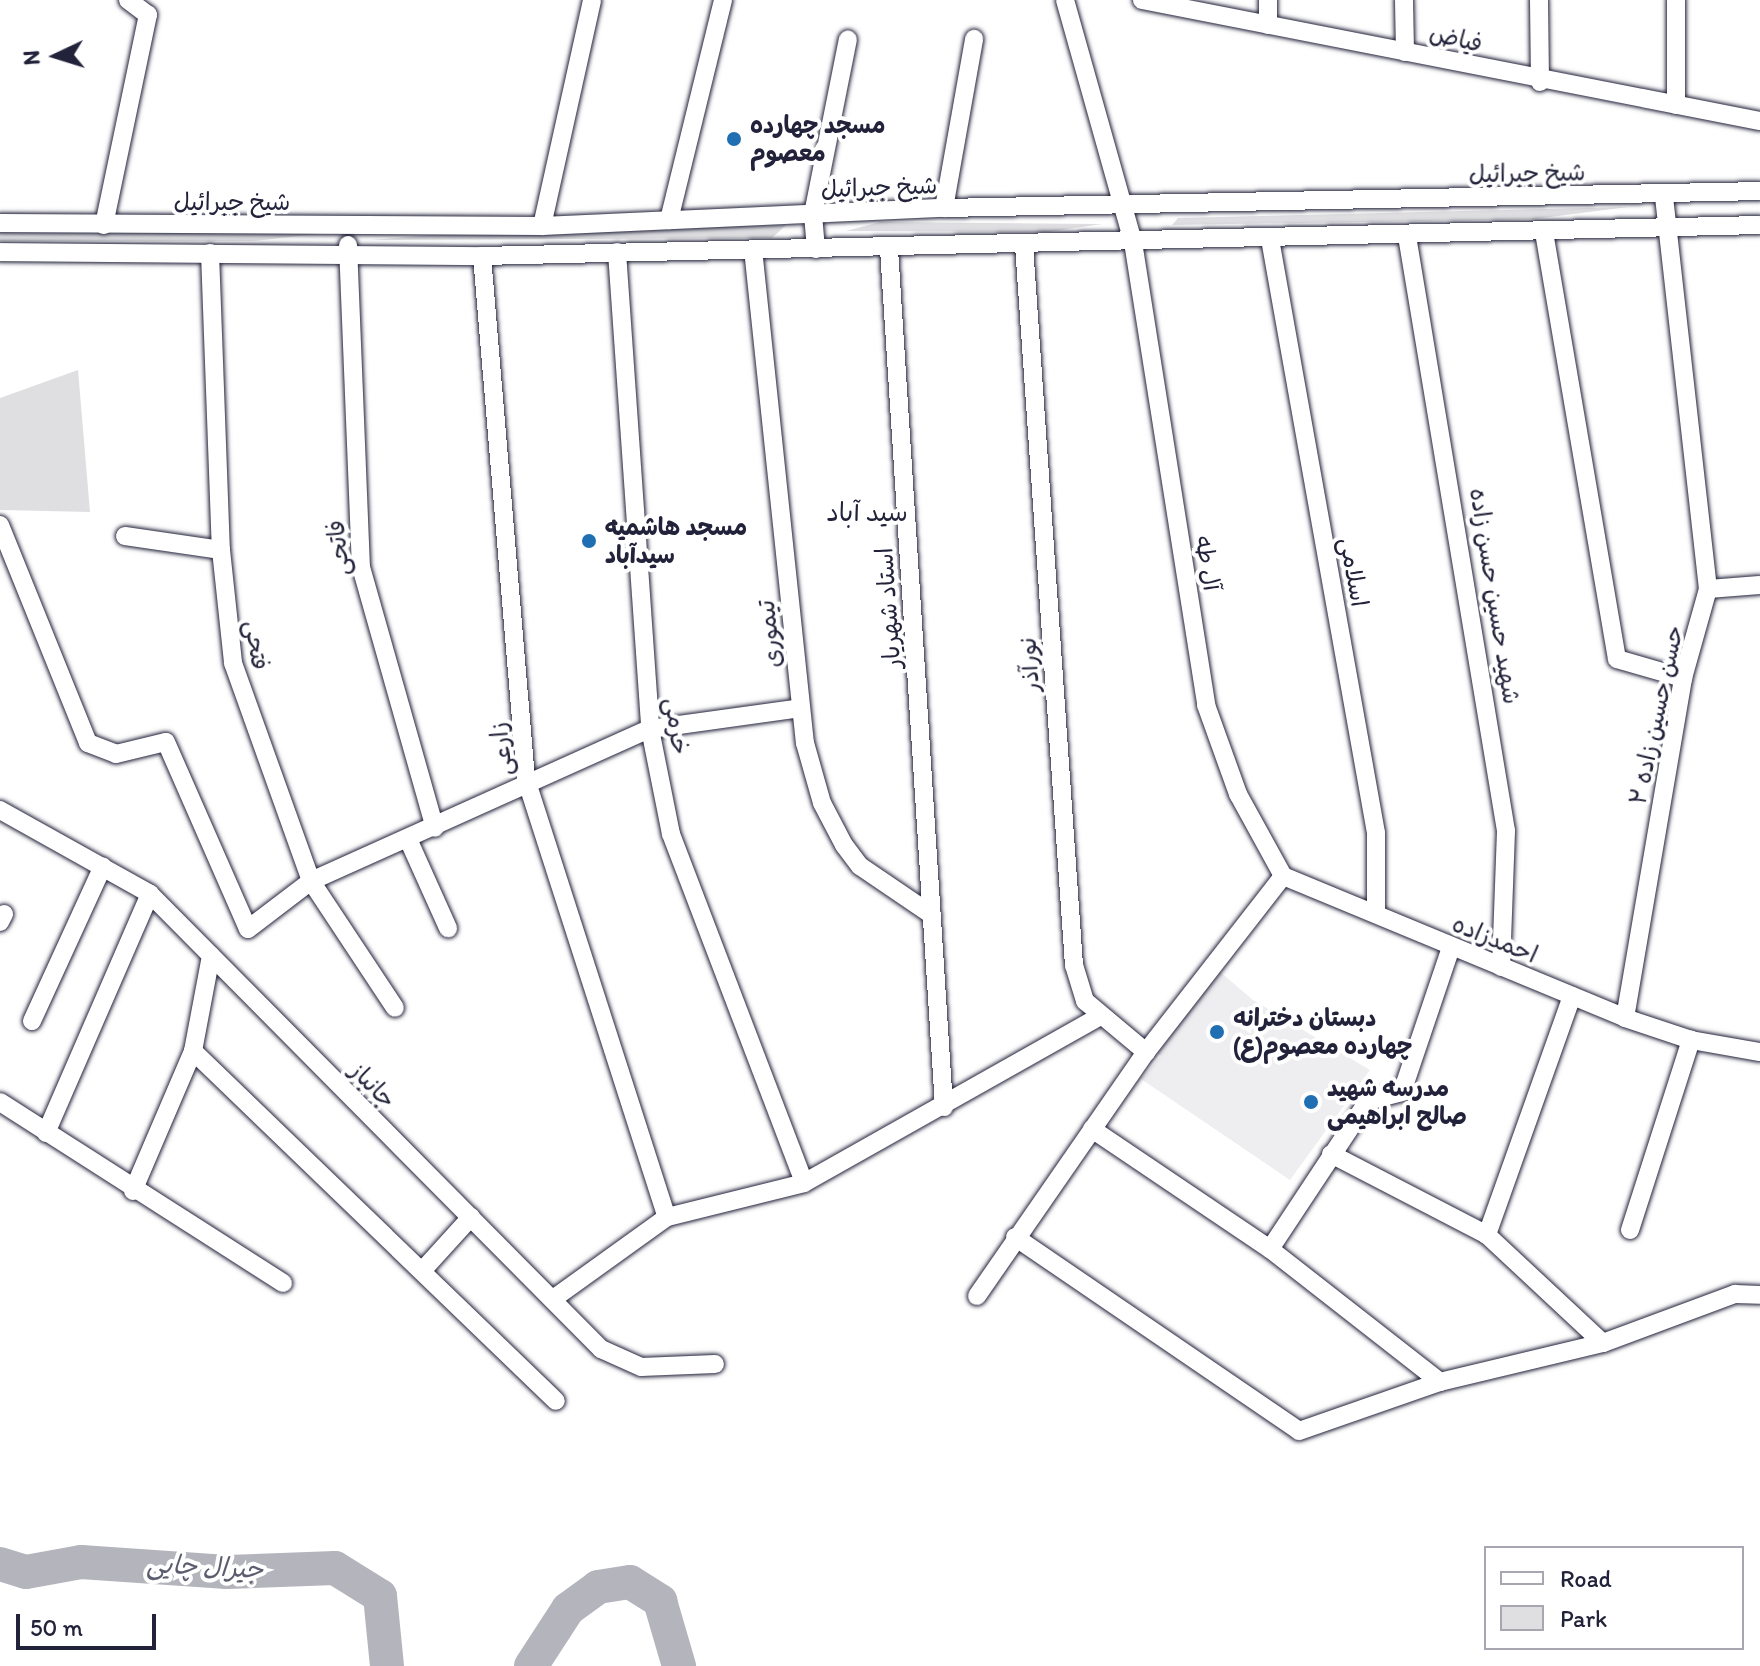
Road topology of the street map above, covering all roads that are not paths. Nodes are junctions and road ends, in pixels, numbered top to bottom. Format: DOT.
graph roads {
  1 [pos="128,0"];
  2 [pos="592,0"];
  3 [pos="723,0"];
  4 [pos="1065,0"];
  5 [pos="1142,0"];
  6 [pos="1268,0"];
  7 [pos="1404,0"];
  8 [pos="1539,0"];
  9 [pos="1676,0"];
  10 [pos="1268,25"];
  11 [pos="848,39"];
  12 [pos="974,39"];
  13 [pos="1405,52"];
  14 [pos="1540,82"];
  15 [pos="1676,105"];
  16 [pos="1760,121"];
  17 [pos="1760,191"];
  18 [pos="1664,194"];
  19 [pos="1125,207"];
  20 [pos="944,208"];
  21 [pos="813,214"];
  22 [pos="669,220"];
  23 [pos="0,223"];
  24 [pos="104,225"];
  25 [pos="1760,225"];
  26 [pos="542,226"];
  27 [pos="349,227"];
  28 [pos="1664,230"];
  29 [pos="1544,232"];
  30 [pos="1407,236"];
  31 [pos="1270,239"];
  32 [pos="1133,242"];
  33 [pos="1024,245"];
  34 [pos="753,249"];
  35 [pos="816,249"];
  36 [pos="889,249"];
  37 [pos="0,252"];
  38 [pos="617,252"];
  39 [pos="210,253"];
  40 [pos="348,254"];
  41 [pos="482,256"];
  42 [pos="0,525"];
  43 [pos="125,536"];
  44 [pos="221,550"];
  45 [pos="1760,585"];
  46 [pos="1708,589"];
  47 [pos="1683,678"];
  48 [pos="801,708"];
  49 [pos="650,729"];
  50 [pos="526,779"];
  51 [pos="0,810"];
  52 [pos="435,828"];
  53 [pos="408,839"];
  54 [pos="103,866"];
  55 [pos="1283,876"];
  56 [pos="311,881"];
  57 [pos="150,894"];
  58 [pos="1376,914"];
  59 [pos="932,915"];
  60 [pos="448,928"];
  61 [pos="1451,947"];
  62 [pos="211,956"];
  63 [pos="1501,967"];
  64 [pos="1572,996"];
  65 [pos="395,1008"];
  66 [pos="1099,1017"];
  67 [pos="1625,1018"];
  68 [pos="32,1021"];
  69 [pos="1691,1040"];
  70 [pos="193,1051"];
  71 [pos="1146,1052"];
  72 [pos="1760,1052"];
  73 [pos="0,1102"];
  74 [pos="944,1107"];
  75 [pos="1092,1129"];
  76 [pos="46,1133"];
  77 [pos="1331,1154"];
  78 [pos="804,1183"];
  79 [pos="133,1191"];
  80 [pos="471,1217"];
  81 [pos="667,1217"];
  82 [pos="1630,1230"];
  83 [pos="1487,1235"];
  84 [pos="1015,1237"];
  85 [pos="1270,1249"];
  86 [pos="422,1271"];
  87 [pos="283,1283"];
  88 [pos="1760,1295"];
  89 [pos="977,1296"];
  90 [pos="553,1299"];
  91 [pos="1603,1343"];
  92 [pos="715,1364"];
  93 [pos="1440,1382"];
  94 [pos="556,1401"];
  1 -- 24 [label="street"];
  2 -- 26 [label="street"];
  3 -- 22 [label="street"];
  4 -- 19 [label="street, آل طه"];
  5 -- 10 [label="street, فیاض"];
  6 -- 10 [label="street"];
  7 -- 13 [label="street"];
  8 -- 14 [label="street"];
  9 -- 15 [label="street"];
  10 -- 13 [label="street, فیاض"];
  11 -- 21 [label="street"];
  12 -- 20 [label="street"];
  13 -- 14 [label="street, فیاض"];
  14 -- 15 [label="street, فیاض"];
  15 -- 16 [label="street, فیاض"];
  17 -- 18 [label="street, شیخ جبرائیل"];
  18 -- 19 [label="street, شیخ جبرائیل"];
  18 -- 28 [label="street, حسن حسین زاده ۲"];
  19 -- 20 [label="street, شیخ جبرائیل"];
  19 -- 32 [label="street, آل طه"];
  20 -- 21 [label="street, شیخ جبرائیل"];
  21 -- 22 [label="street, شیخ جبرائیل"];
  21 -- 35 [label="street"];
  22 -- 26 [label="street, شیخ جبرائیل"];
  23 -- 24 [label="street, شیخ جبرائیل"];
  24 -- 27 [label="street, شیخ جبرائیل"];
  25 -- 28 [label="street"];
  26 -- 27 [label="street, شیخ جبرائیل"];
  27 -- 40 [label="street, فاتحی"];
  28 -- 29 [label="street"];
  28 -- 46 [label="street, حسن حسین زاده ۲"];
  29 -- 30 [label="street"];
  29 -- 47 [label="street"];
  30 -- 31 [label="street"];
  30 -- 63 [label="street, شهید حسین حسن زاده"];
  31 -- 32 [label="street"];
  31 -- 58 [label="street, اسلامی"];
  32 -- 33 [label="street"];
  32 -- 55 [label="street, آل طه"];
  33 -- 36 [label="street"];
  33 -- 66 [label="street, نورآذر"];
  34 -- 35 [label="street"];
  34 -- 38 [label="street"];
  34 -- 48 [label="street, تیموری"];
  35 -- 36 [label="street"];
  36 -- 59 [label="street, استاد شهریار"];
  37 -- 39 [label="street"];
  38 -- 41 [label="street"];
  38 -- 49 [label="street, خرمی"];
  39 -- 40 [label="street"];
  39 -- 44 [label="street, فتحی"];
  40 -- 41 [label="street"];
  40 -- 52 [label="street, فاتحی"];
  41 -- 50 [label="street, زارعی"];
  42 -- 56 [label="street"];
  43 -- 44 [label="street"];
  44 -- 56 [label="street, فتحی"];
  45 -- 46 [label="street"];
  46 -- 47 [label="street, حسن حسین زاده ۲"];
  47 -- 67 [label="street, حسن حسین زاده ۲"];
  48 -- 49 [label="street"];
  48 -- 59 [label="street, تیموری"];
  49 -- 50 [label="street"];
  49 -- 78 [label="street, خرمی"];
  50 -- 52 [label="street"];
  50 -- 81 [label="street, زارعی"];
  51 -- 54 [label="street, جانباز"];
  52 -- 53 [label="street"];
  53 -- 56 [label="street"];
  53 -- 60 [label="street"];
  54 -- 57 [label="street, جانباز"];
  54 -- 68 [label="street"];
  55 -- 58 [label="street, احمدزاده"];
  55 -- 71 [label="street"];
  56 -- 65 [label="street, فتحی"];
  57 -- 62 [label="street, جانباز"];
  57 -- 76 [label="street"];
  58 -- 61 [label="street, احمدزاده"];
  59 -- 74 [label="street, استاد شهریار"];
  61 -- 63 [label="street, احمدزاده"];
  61 -- 77 [label="street"];
  62 -- 70 [label="street"];
  62 -- 80 [label="street, جانباز"];
  63 -- 64 [label="street, احمدزاده"];
  64 -- 67 [label="street, احمدزاده"];
  64 -- 83 [label="street"];
  66 -- 71 [label="street, نورآذر"];
  66 -- 74 [label="street"];
  67 -- 69 [label="street, احمدزاده"];
  69 -- 72 [label="street, احمدزاده"];
  69 -- 82 [label="street"];
  70 -- 79 [label="street"];
  70 -- 86 [label="street"];
  71 -- 75 [label="street"];
  73 -- 76 [label="street"];
  74 -- 78 [label="street"];
  75 -- 84 [label="street"];
  75 -- 85 [label="street"];
  76 -- 79 [label="street"];
  77 -- 83 [label="street"];
  77 -- 85 [label="street"];
  78 -- 81 [label="street"];
  79 -- 87 [label="street"];
  80 -- 86 [label="street"];
  80 -- 90 [label="street, جانباز"];
  81 -- 90 [label="street"];
  83 -- 91 [label="street"];
  84 -- 89 [label="street"];
  84 -- 93 [label="street"];
  85 -- 93 [label="street"];
  86 -- 94 [label="street"];
  88 -- 91 [label="street"];
  90 -- 92 [label="street, جانباز"];
  91 -- 93 [label="street"];
}
